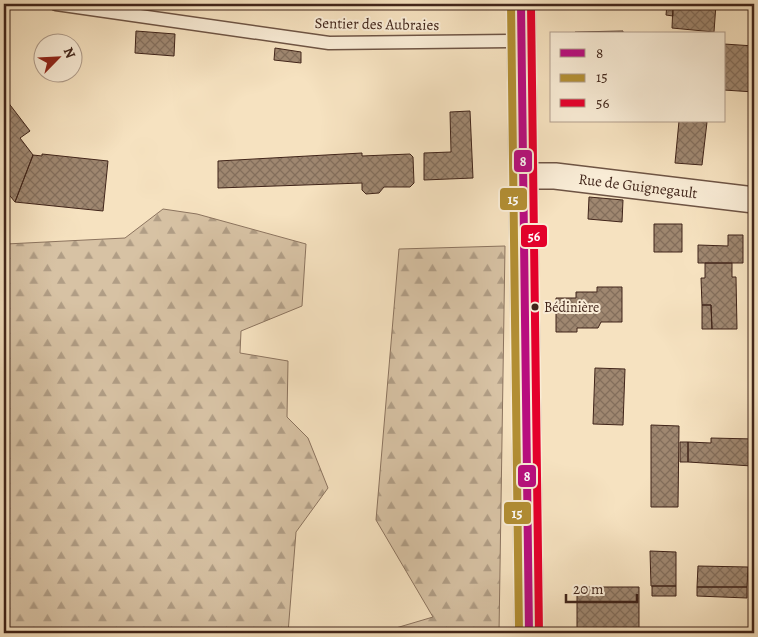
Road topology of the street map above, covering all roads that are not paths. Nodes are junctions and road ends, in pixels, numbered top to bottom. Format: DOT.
graph roads {
  1 [pos="56,4"];
  2 [pos="521,4"];
  3 [pos="521,41"];
  4 [pos="522,176"];
  5 [pos="754,200"];
  6 [pos="529,633"];
  1 -- 3 [label="lane, Sentier des Aubraies"];
  2 -- 3 [label="main road"];
  3 -- 4 [label="main road"];
  4 -- 5 [label="street, Rue de Guignegault"];
  4 -- 6 [label="main road"];
}
